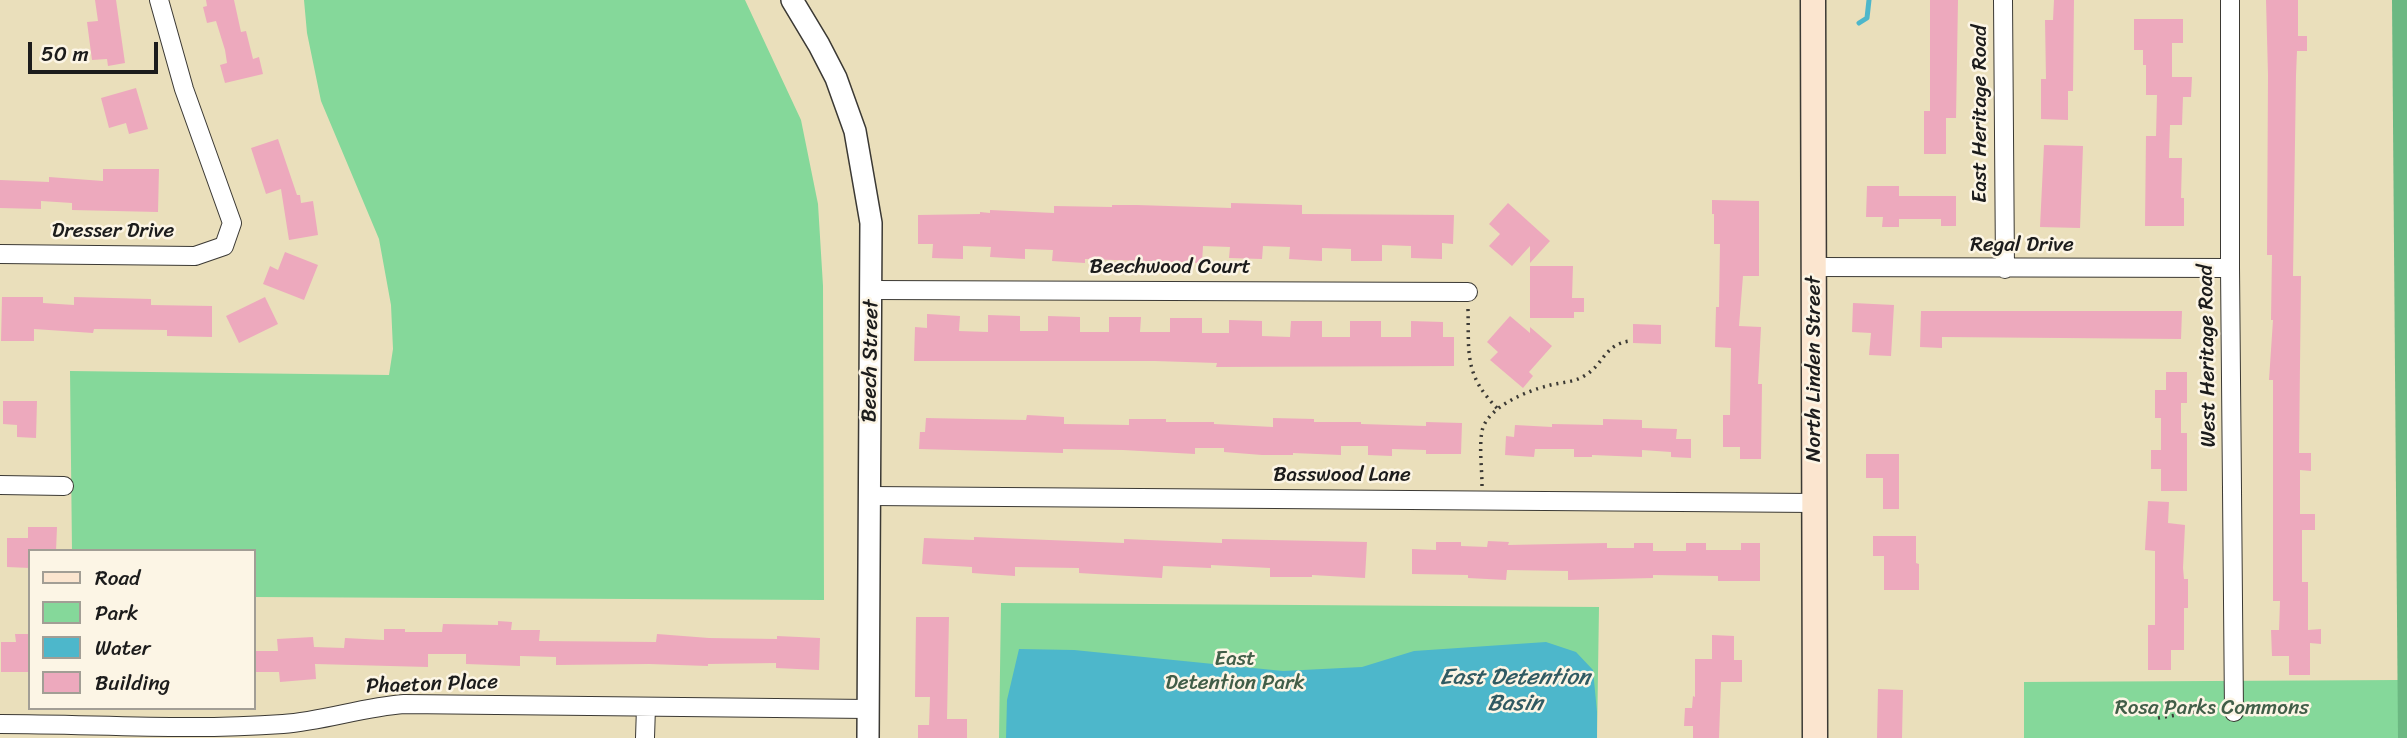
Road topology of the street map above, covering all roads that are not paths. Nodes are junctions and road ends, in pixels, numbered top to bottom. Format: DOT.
graph roads {
  1 [pos="159,0"];
  2 [pos="792,0"];
  3 [pos="1813,0"];
  4 [pos="2003,0"];
  5 [pos="2230,0"];
  6 [pos="0,254"];
  7 [pos="1815,267"];
  8 [pos="2230,268"];
  9 [pos="2005,269"];
  10 [pos="872,290"];
  11 [pos="1468,292"];
  12 [pos="0,485"];
  13 [pos="64,486"];
  14 [pos="870,496"];
  15 [pos="1815,503"];
  16 [pos="646,707"];
  17 [pos="867,709"];
  18 [pos="2234,712"];
  19 [pos="0,724"];
  20 [pos="218,733"];
  21 [pos="645,738"];
  22 [pos="868,738"];
  23 [pos="1815,738"];
  1 -- 6 [label="street, Dresser Drive"];
  2 -- 10 [label="street, Beech Street"];
  3 -- 7 [label="main road, North Linden Street"];
  4 -- 9 [label="street, East Heritage Road"];
  5 -- 8 [label="street, West Heritage Road"];
  7 -- 9 [label="street, Regal Drive"];
  7 -- 15 [label="main road, North Linden Street"];
  8 -- 9 [label="street, Regal Drive"];
  8 -- 18 [label="street, West Heritage Road"];
  10 -- 11 [label="street, Beechwood Court"];
  10 -- 14 [label="street, Beech Street"];
  12 -- 13 [label="street"];
  14 -- 15 [label="street, Basswood Lane"];
  14 -- 17 [label="street, Beech Street"];
  15 -- 23 [label="main road, North Linden Street"];
  16 -- 17 [label="street, Phaeton Place"];
  16 -- 20 [label="street, Phaeton Place"];
  16 -- 21 [label="street"];
  17 -- 22 [label="street, Beech Street"];
  19 -- 20 [label="street, Phaeton Place"];
}
